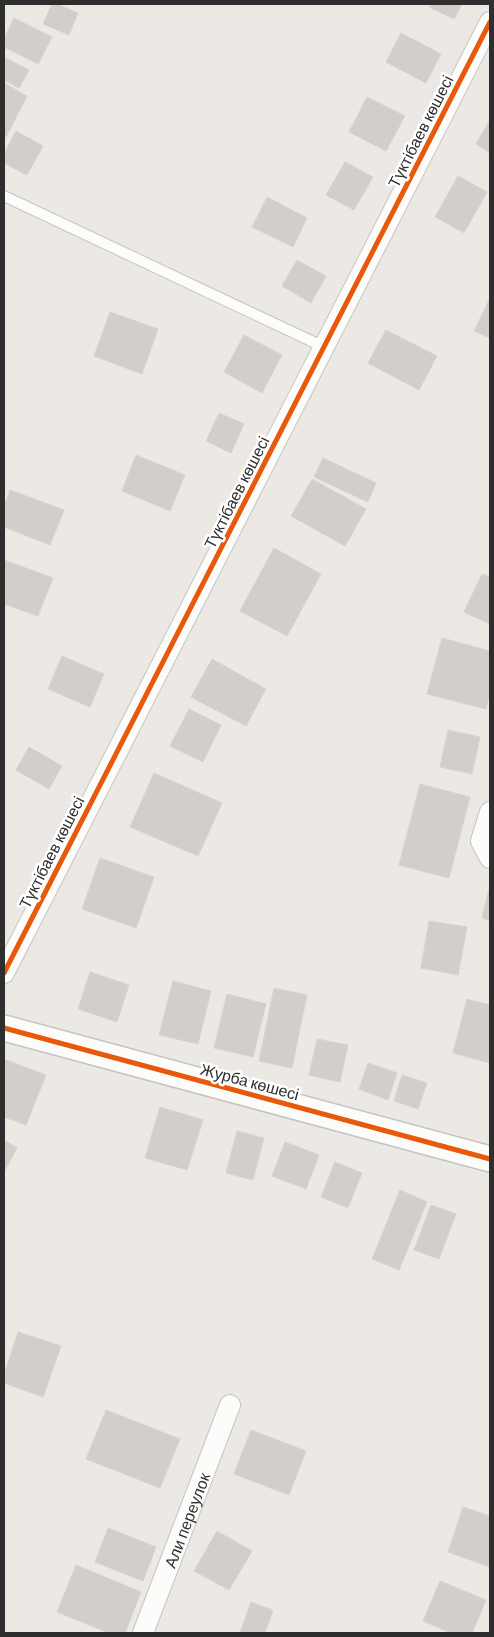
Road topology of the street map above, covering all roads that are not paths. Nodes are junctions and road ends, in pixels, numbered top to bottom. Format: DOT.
graph roads {
  1 [pos="490,22"];
  2 [pos="4,196"];
  3 [pos="324,347"];
  4 [pos="490,812"];
  5 [pos="490,858"];
  6 [pos="4,973"];
  7 [pos="4,1028"];
  8 [pos="490,1159"];
  9 [pos="230,1406"];
  10 [pos="143,1633"];
  1 -- 3 [label="street, Түктібаев көшесі"];
  2 -- 3 [label="lane"];
  3 -- 6 [label="street, Түктібаев көшесі"];
  4 -- 5 [label="street"];
  7 -- 8 [label="street, Журба көшесі"];
  9 -- 10 [label="street, Али переулок"];
}
